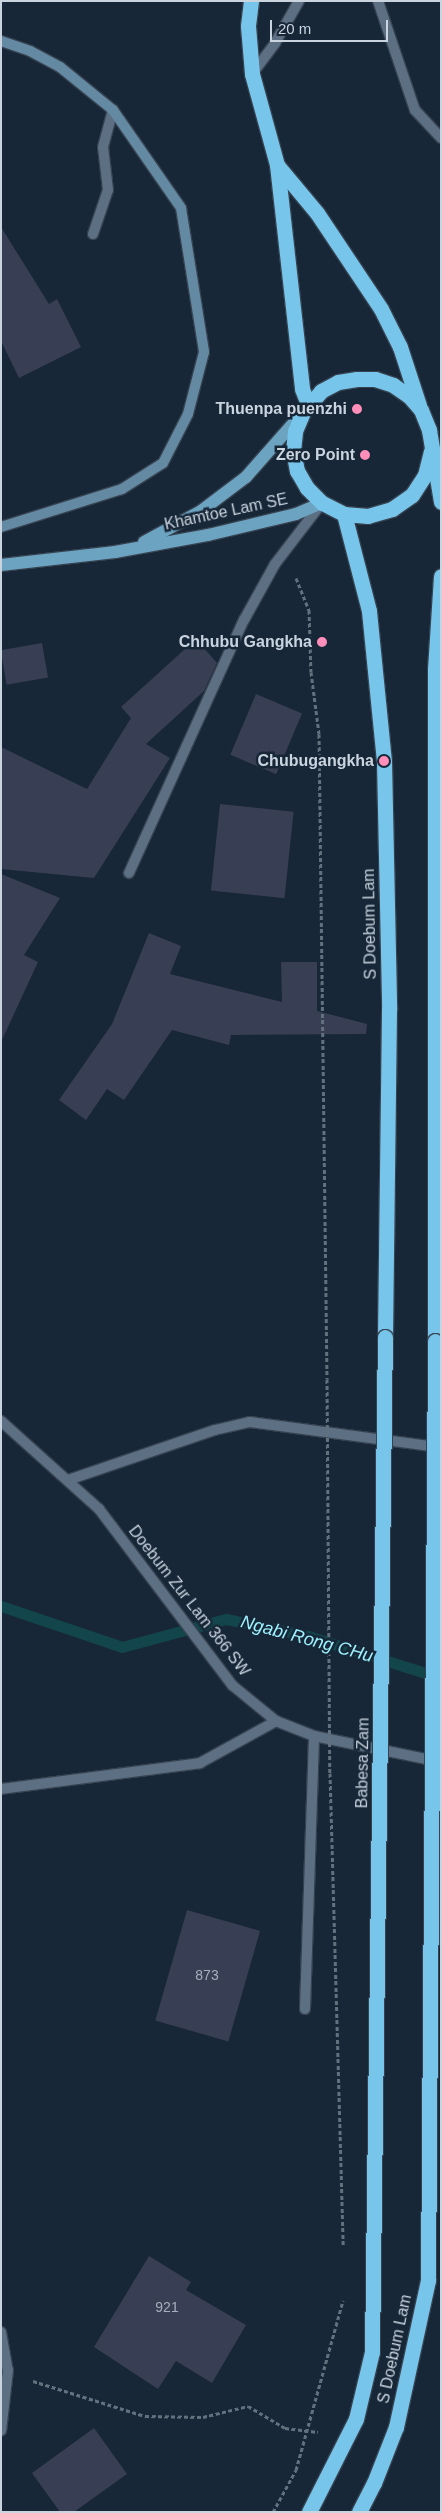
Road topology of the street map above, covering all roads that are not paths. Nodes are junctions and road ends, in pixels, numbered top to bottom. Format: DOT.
graph roads {
  1 [pos="251,1"];
  2 [pos="299,1"];
  3 [pos="378,1"];
  4 [pos="1,41"];
  5 [pos="252,74"];
  6 [pos="113,110"];
  7 [pos="441,138"];
  8 [pos="277,165"];
  9 [pos="93,234"];
  10 [pos="306,408"];
  11 [pos="420,410"];
  12 [pos="431,451"];
  13 [pos="441,502"];
  14 [pos="322,503"];
  15 [pos="344,514"];
  16 [pos="1,527"];
  17 [pos="136,547"];
  18 [pos="1,565"];
  19 [pos="441,576"];
  20 [pos="129,873"];
  21 [pos="385,1337"];
  22 [pos="1,1421"];
  23 [pos="441,1447"];
  24 [pos="68,1480"];
  25 [pos="276,1722"];
  26 [pos="314,1736"];
  27 [pos="441,1762"];
  28 [pos="1,1789"];
  29 [pos="305,2008"];
  30 [pos="375,2188"];
  31 [pos="1,2332"];
  32 [pos="1,2431"];
  33 [pos="309,2512"];
  34 [pos="359,2512"];
  1 -- 5 [label="highway"];
  2 -- 5 [label="street"];
  3 -- 7 [label="street"];
  4 -- 6 [label="street"];
  5 -- 8 [label="highway"];
  6 -- 9 [label="street"];
  6 -- 16 [label="street"];
  8 -- 10 [label="highway"];
  8 -- 11 [label="highway"];
  10 -- 11 [label="highway"];
  10 -- 14 [label="highway"];
  10 -- 17 [label="main road, Khamtoe Lam SE"];
  11 -- 12 [label="highway"];
  12 -- 13 [label="highway"];
  12 -- 15 [label="highway"];
  14 -- 15 [label="highway"];
  14 -- 17 [label="main road, Khamtoe Lam SE"];
  14 -- 20 [label="street"];
  15 -- 21 [label="highway, S Doebum Lam"];
  17 -- 18 [label="main road, Khamtoe Lam SE"];
  19 -- 34 [label="highway, S Doebum Lam, bridge"];
  21 -- 30 [label="highway, Babesa Zam, bridge"];
  22 -- 24 [label="street, Doebum Zur Lam 366 SW"];
  23 -- 24 [label="street"];
  24 -- 25 [label="street, Doebum Zur Lam 366 SW"];
  25 -- 26 [label="street, Doebum Zur Lam 366 SW"];
  25 -- 28 [label="street"];
  26 -- 27 [label="street, Doebum Zur Lam 366 SW"];
  26 -- 29 [label="street"];
  30 -- 33 [label="highway, S Doebum Lam, bridge"];
  31 -- 32 [label="street"];
}
